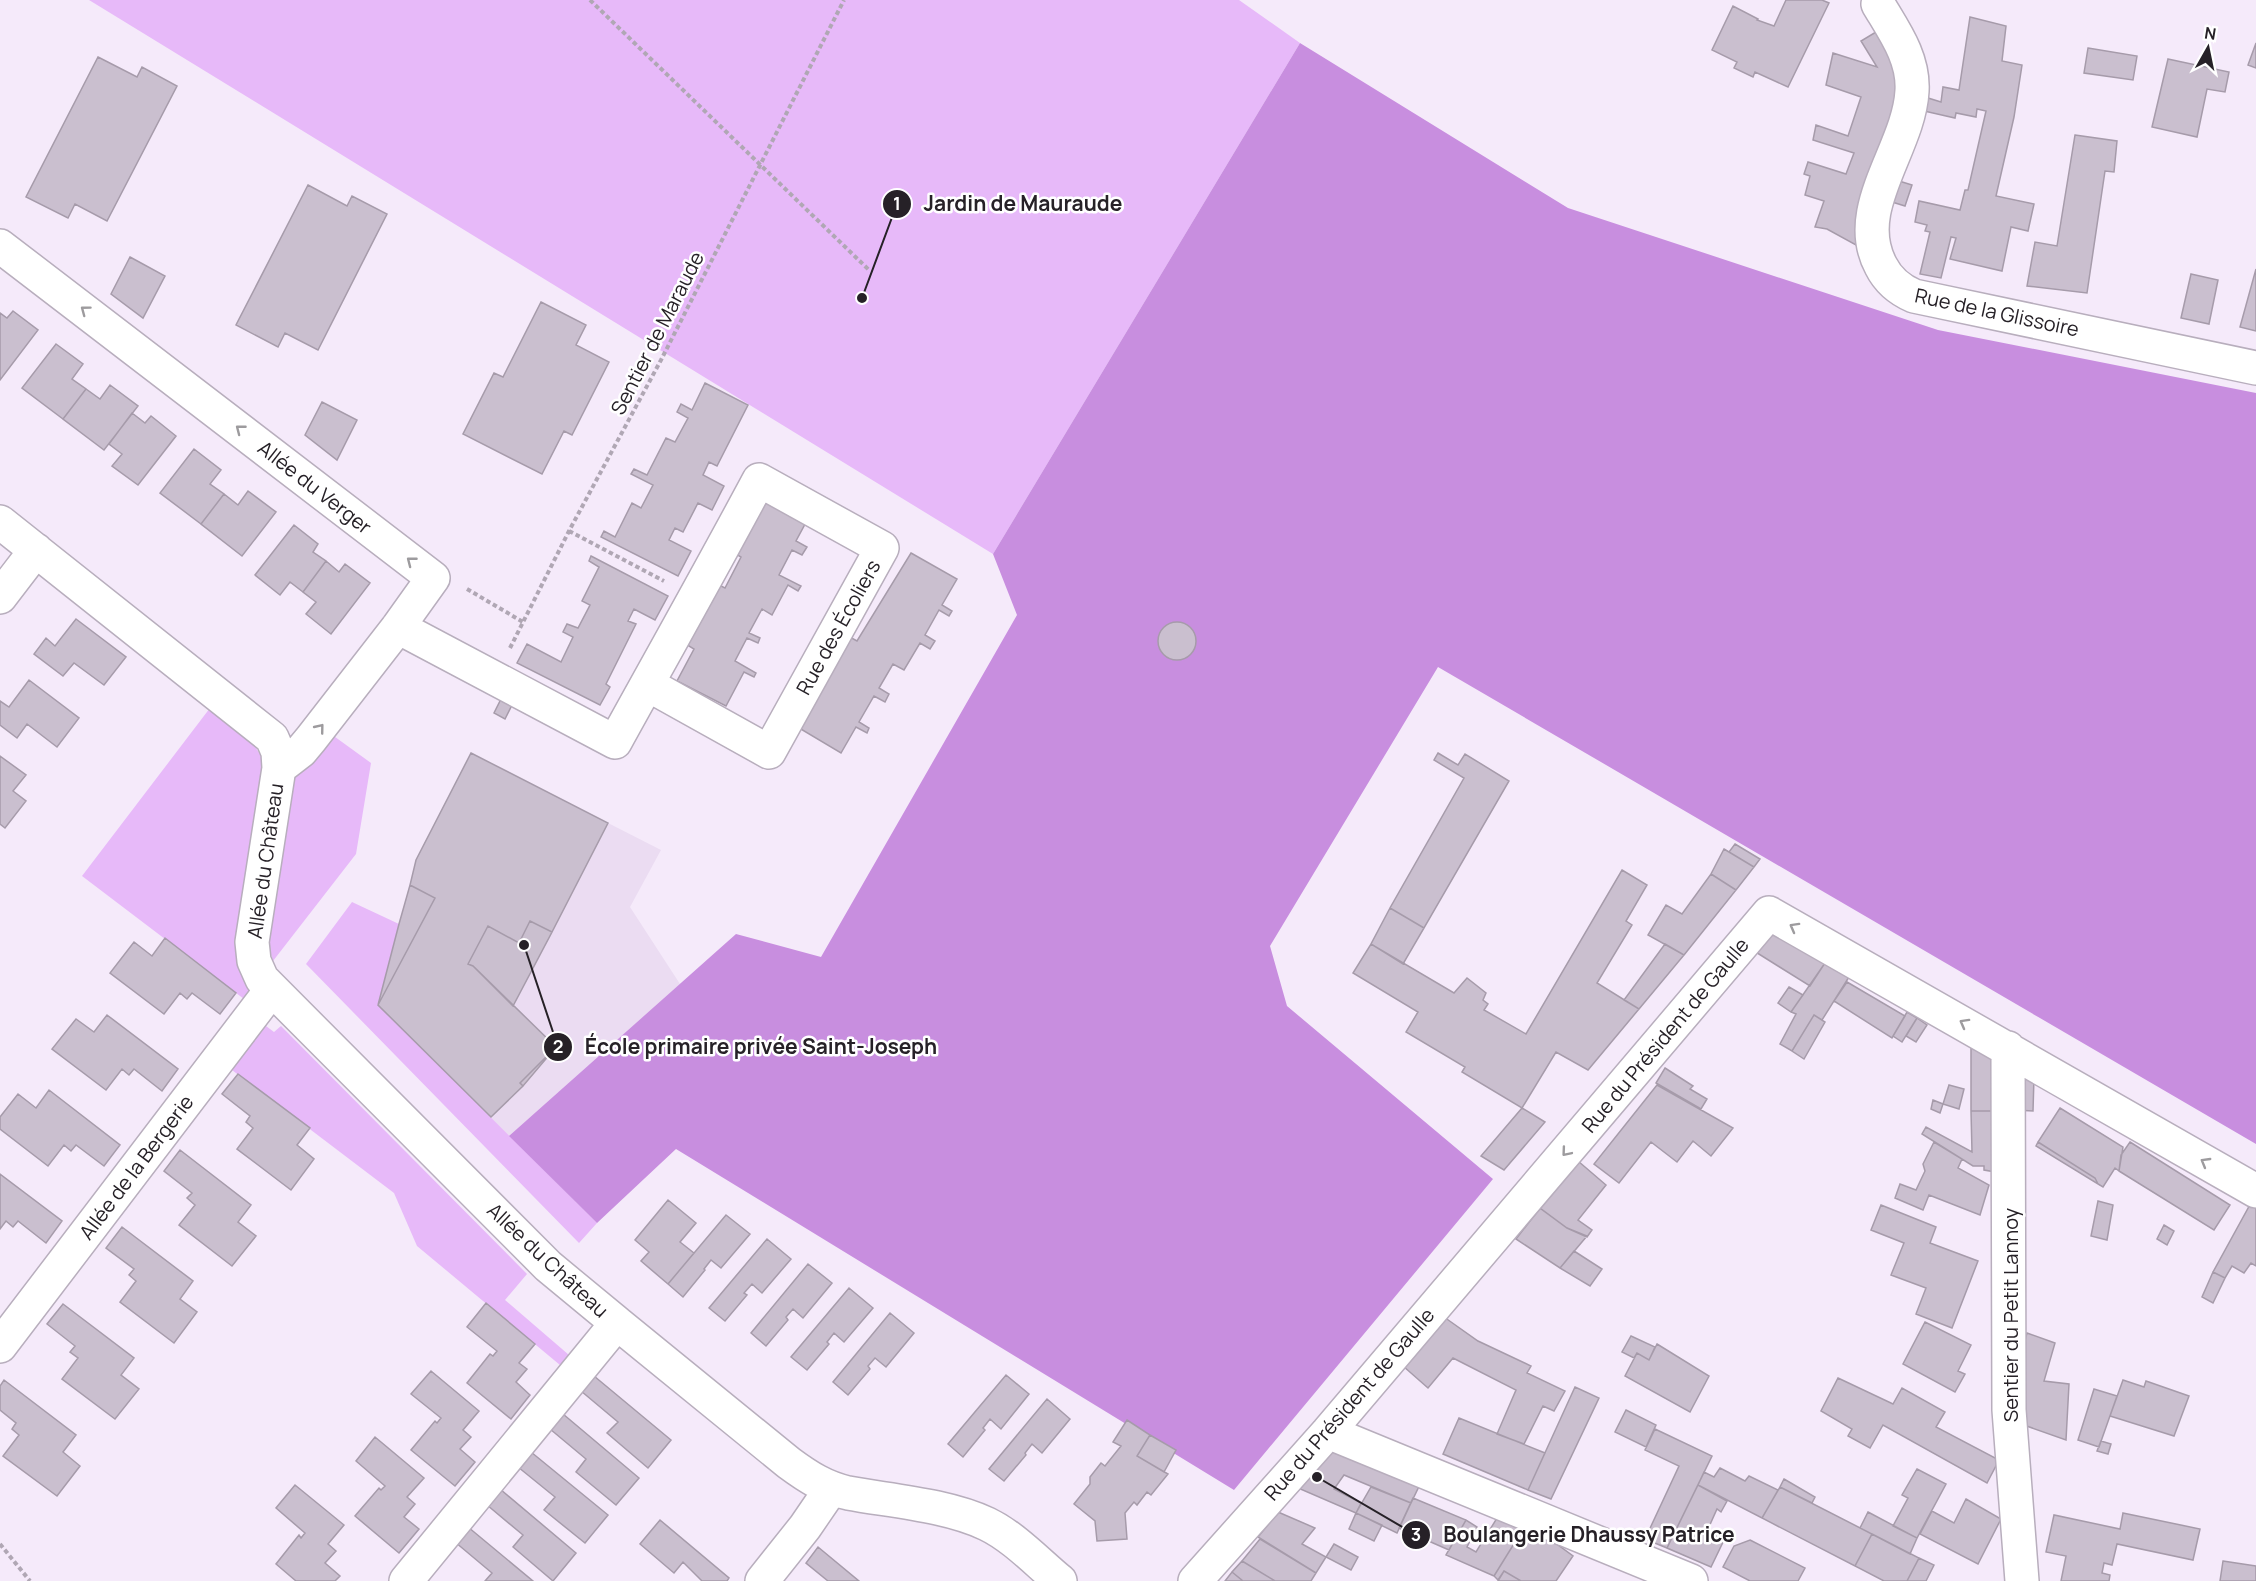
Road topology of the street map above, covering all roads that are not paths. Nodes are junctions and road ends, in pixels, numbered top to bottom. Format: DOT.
graph roads {
  1 [pos="1878,4"];
  2 [pos="0,246"];
  3 [pos="2256,368"];
  4 [pos="0,522"];
  5 [pos="36,550"];
  6 [pos="0,597"];
  7 [pos="398,627"];
  8 [pos="647,684"];
  9 [pos="279,768"];
  10 [pos="272,989"];
  11 [pos="2008,1048"];
  12 [pos="2256,1191"];
  13 [pos="617,1323"];
  14 [pos="0,1346"];
  15 [pos="1328,1432"];
  16 [pos="831,1489"];
  17 [pos="406,1581"];
  18 [pos="762,1581"];
  19 [pos="1060,1581"];
  20 [pos="1195,1581"];
  21 [pos="1691,1581"];
  22 [pos="2022,1581"];
  1 -- 3 [label="street, Rue de la Glissoire"];
  7 -- 2 [label="street, Allée du Verger, one-way"];
  4 -- 5 [label="street, Allée du Château"];
  5 -- 6 [label="street"];
  5 -- 9 [label="street, Allée du Château"];
  7 -- 8 [label="street, Rue des Écoliers"];
  9 -- 7 [label="street, one-way"];
  8 -- 8 [label="street, Rue des Écoliers"];
  9 -- 10 [label="street, Allée du Château"];
  10 -- 13 [label="street, Allée du Château"];
  10 -- 14 [label="street, Allée de la Bergerie"];
  12 -- 11 [label="street, Rue du Président de Gaulle, one-way"];
  11 -- 15 [label="street, Rue du Président de Gaulle, one-way"];
  11 -- 22 [label="street, Sentier du Petit Lannoy"];
  13 -- 16 [label="street, Allée du Château"];
  13 -- 17 [label="street, Allée du Château"];
  15 -- 20 [label="street, Rue du Président de Gaulle"];
  15 -- 21 [label="street"];
  16 -- 18 [label="street"];
  16 -- 19 [label="street, Allée du Château"];
}
